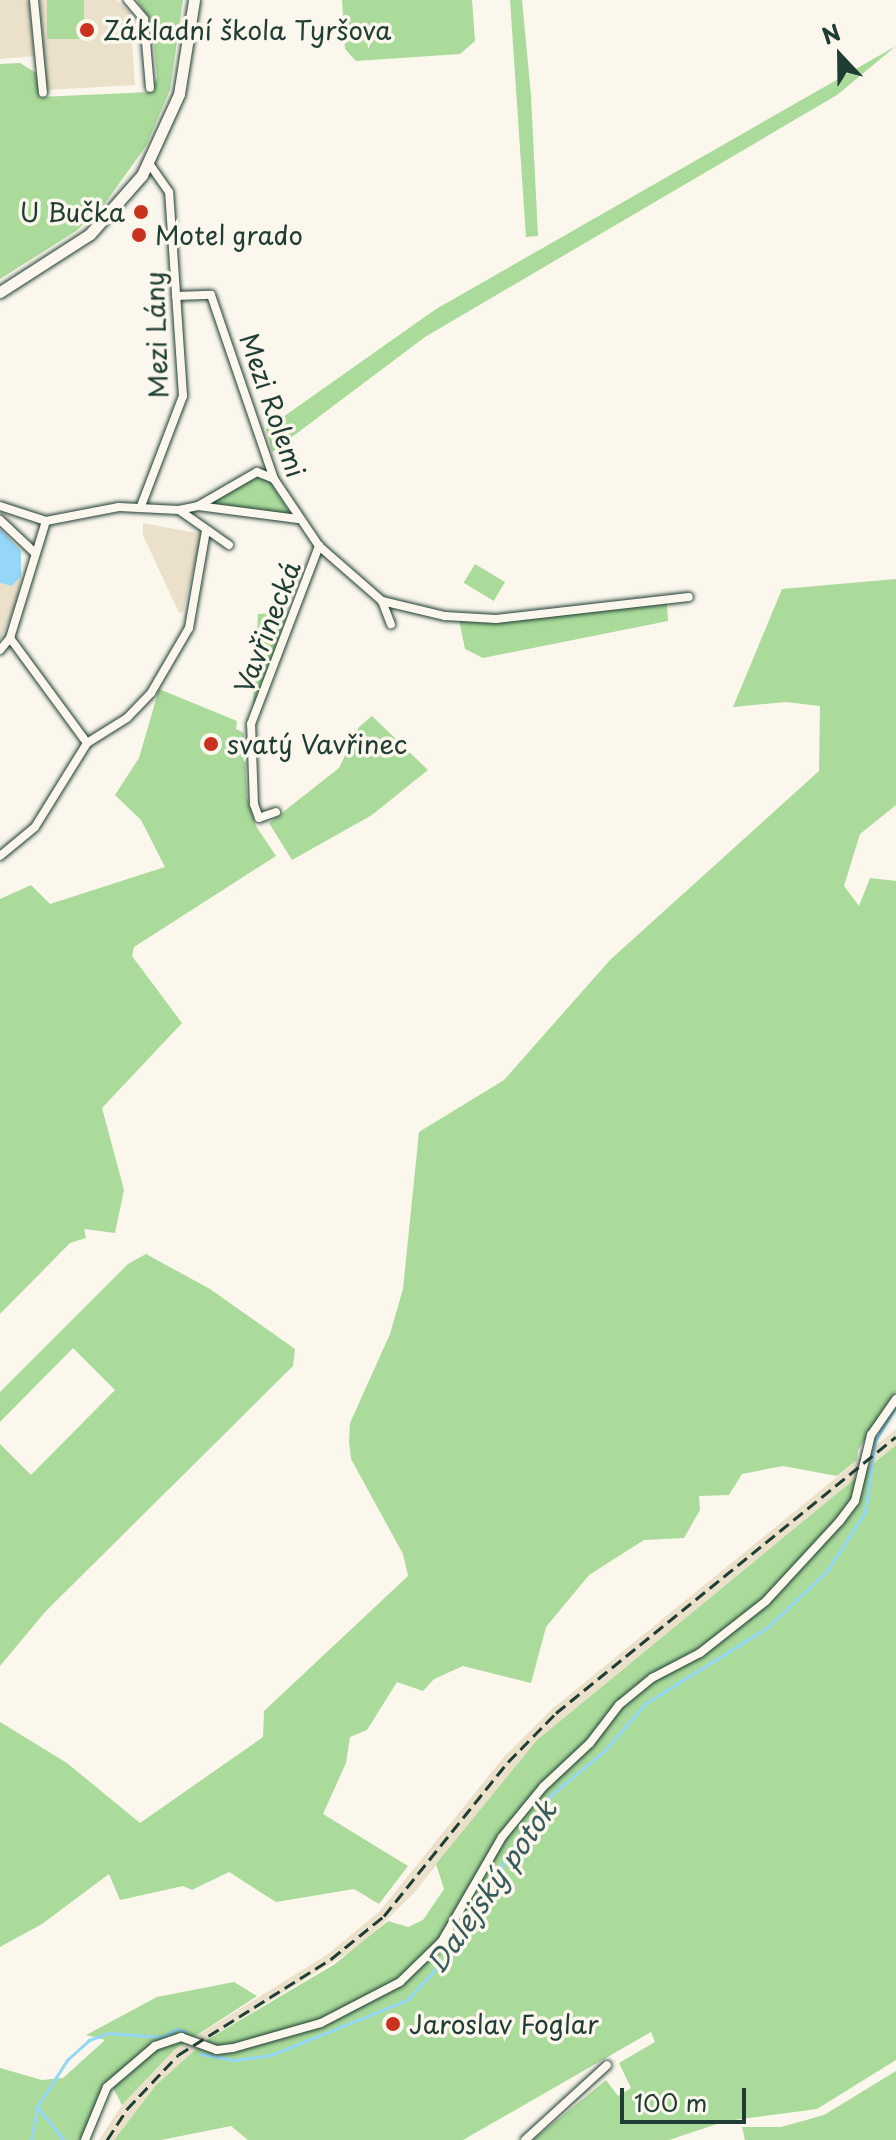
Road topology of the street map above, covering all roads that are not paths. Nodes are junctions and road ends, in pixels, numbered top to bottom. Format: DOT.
graph roads {
  1 [pos="34,0"];
  2 [pos="128,0"];
  3 [pos="194,0"];
  4 [pos="150,88"];
  5 [pos="43,93"];
  6 [pos="149,163"];
  7 [pos="0,292"];
  8 [pos="176,296"];
  9 [pos="274,479"];
  10 [pos="0,506"];
  11 [pos="141,506"];
  12 [pos="198,506"];
  13 [pos="179,510"];
  14 [pos="298,519"];
  15 [pos="0,520"];
  16 [pos="46,521"];
  17 [pos="206,531"];
  18 [pos="229,545"];
  19 [pos="319,546"];
  20 [pos="34,552"];
  21 [pos="689,597"];
  22 [pos="382,601"];
  23 [pos="391,624"];
  24 [pos="10,638"];
  25 [pos="0,650"];
  26 [pos="87,743"];
  27 [pos="276,812"];
  28 [pos="0,856"];
  29 [pos="896,1399"];
  30 [pos="607,2065"];
  31 [pos="85,2140"];
  32 [pos="525,2140"];
  1 -- 5 [label="street"];
  2 -- 4 [label="street"];
  3 -- 6 [label="main road"];
  6 -- 7 [label="main road"];
  6 -- 8 [label="street, Mezi Lány"];
  8 -- 9 [label="street, Mezi Rolemi"];
  8 -- 11 [label="street, Mezi Lány"];
  9 -- 12 [label="street"];
  9 -- 14 [label="street, Mezi Rolemi"];
  10 -- 16 [label="street"];
  11 -- 13 [label="street"];
  11 -- 16 [label="street"];
  12 -- 13 [label="street"];
  12 -- 14 [label="street"];
  13 -- 17 [label="street"];
  14 -- 19 [label="street, Mezi Rolemi"];
  15 -- 20 [label="street"];
  16 -- 20 [label="street"];
  17 -- 18 [label="street"];
  17 -- 26 [label="street"];
  19 -- 22 [label="street, Mezi Rolemi"];
  19 -- 27 [label="street, Vavřinecká"];
  20 -- 24 [label="street"];
  21 -- 22 [label="street, Mezi Rolemi"];
  22 -- 23 [label="street"];
  24 -- 25 [label="street"];
  24 -- 26 [label="street"];
  26 -- 28 [label="street"];
  29 -- 31 [label="street"];
  30 -- 32 [label="street"];
}
